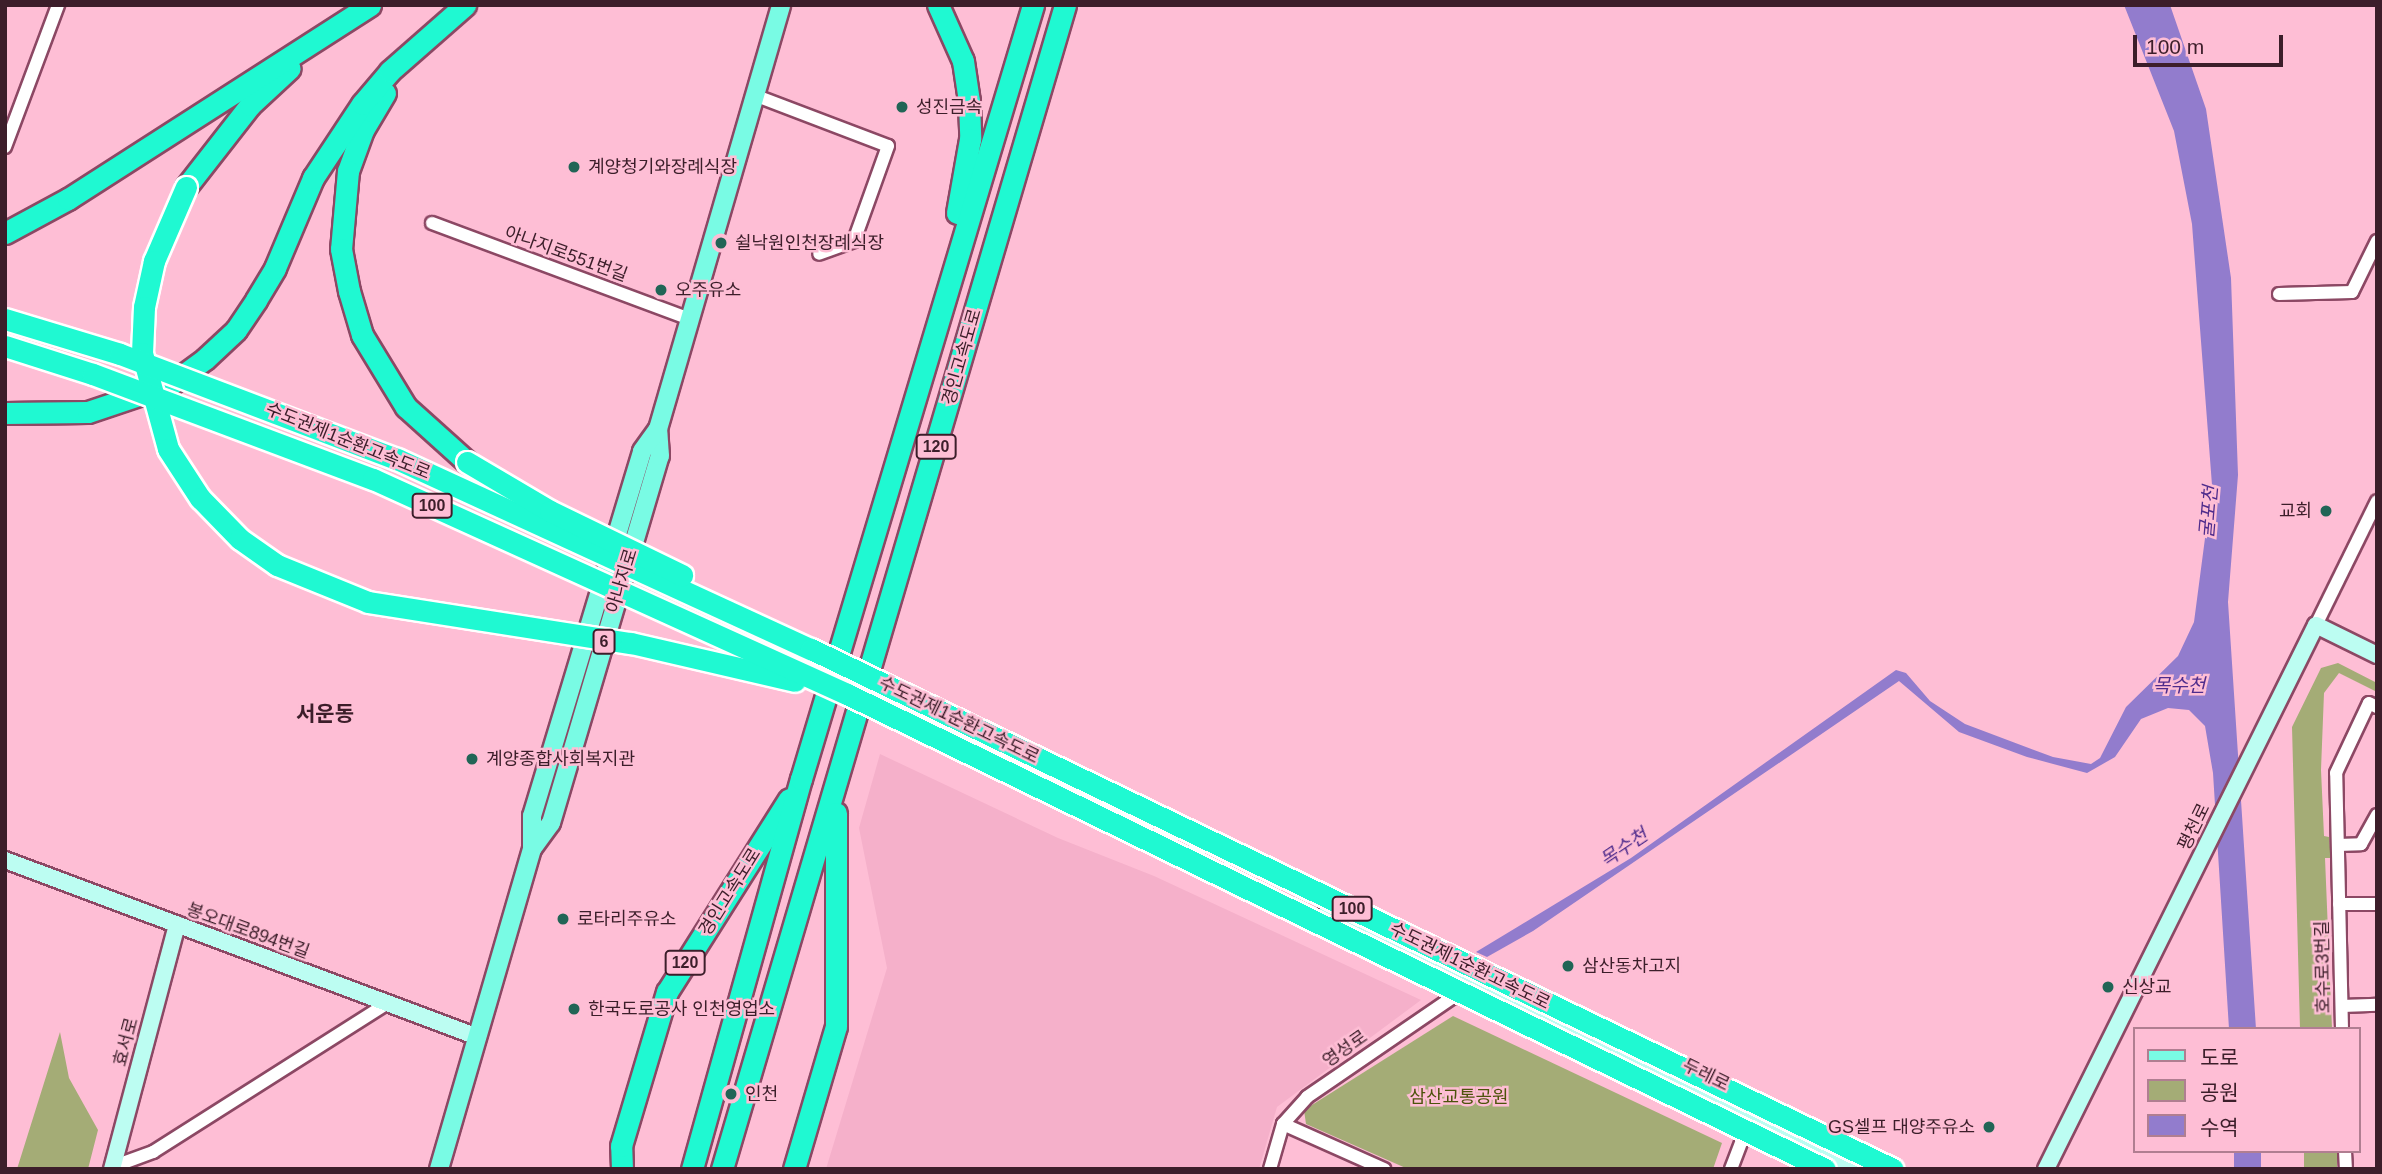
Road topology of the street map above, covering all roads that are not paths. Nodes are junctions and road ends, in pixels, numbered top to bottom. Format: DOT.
graph roads {
  1 [pos="58,5"];
  2 [pos="370,5"];
  3 [pos="376,5"];
  4 [pos="465,5"];
  5 [pos="781,5"];
  6 [pos="938,5"];
  7 [pos="1033,5"];
  8 [pos="1065,5"];
  9 [pos="1079,5"];
  10 [pos="429,38"];
  11 [pos="754,95"];
  12 [pos="1035,105"];
  13 [pos="5,147"];
  14 [pos="432,223"];
  15 [pos="5,233"];
  16 [pos="2377,242"];
  17 [pos="819,254"];
  18 [pos="2278,294"];
  19 [pos="942,310"];
  20 [pos="688,318"];
  21 [pos="5,319"];
  22 [pos="5,346"];
  23 [pos="5,413"];
  24 [pos="2377,501"];
  25 [pos="2316,625"];
  26 [pos="811,649"];
  27 [pos="2377,655"];
  28 [pos="846,694"];
  29 [pos="2377,707"];
  30 [pos="802,779"];
  31 [pos="836,789"];
  32 [pos="2377,815"];
  33 [pos="2338,845"];
  34 [pos="5,861"];
  35 [pos="1222,866"];
  36 [pos="2339,904"];
  37 [pos="2377,904"];
  38 [pos="177,924"];
  39 [pos="1472,984"];
  40 [pos="388,1003"];
  41 [pos="2377,1005"];
  42 [pos="2342,1006"];
  43 [pos="2342,1027"];
  44 [pos="478,1037"];
  45 [pos="1751,1118"];
  46 [pos="1283,1124"];
  47 [pos="112,1168"];
  48 [pos="439,1169"];
  49 [pos="622,1169"];
  50 [pos="692,1169"];
  51 [pos="722,1169"];
  52 [pos="794,1169"];
  53 [pos="1270,1169"];
  54 [pos="1384,1169"];
  55 [pos="1731,1169"];
  56 [pos="1825,1169"];
  57 [pos="1860,1169"];
  58 [pos="1893,1169"];
  59 [pos="2046,1169"];
  1 -- 13 [label="street"];
  2 -- 15 [label="highway"];
  3 -- 28 [label="highway, bridge"];
  4 -- 10 [label="highway"];
  5 -- 11 [label="main road, 아나지로 / 6"];
  6 -- 19 [label="highway"];
  7 -- 19 [label="highway, 경인고속도로 / 120"];
  8 -- 12 [label="highway, 경인고속도로 / 120"];
  9 -- 12 [label="highway"];
  10 -- 23 [label="highway"];
  10 -- 26 [label="highway, bridge"];
  11 -- 17 [label="street"];
  11 -- 20 [label="main road, 아나지로 / 6"];
  12 -- 31 [label="highway, 경인고속도로 / 120"];
  14 -- 20 [label="street, 아나지로551번길"];
  16 -- 18 [label="street"];
  19 -- 30 [label="highway, 경인고속도로 / 120"];
  20 -- 44 [label="main road, 아나지로 / 6"];
  21 -- 26 [label="highway, 수도권제1순환고속도로 / 100, bridge"];
  22 -- 28 [label="highway, 수도권제1순환고속도로 / 100, bridge"];
  24 -- 25 [label="street, 평천로"];
  25 -- 27 [label="street"];
  25 -- 59 [label="street, 평천로"];
  26 -- 58 [label="highway, 수도권제1순환고속도로 / 100, bridge"];
  28 -- 56 [label="highway, 수도권제1순환고속도로 / 100, bridge"];
  29 -- 33 [label="street, 호수로3번길"];
  30 -- 49 [label="highway, 경인고속도로 / 120"];
  30 -- 50 [label="highway, 경인고속도로 / 120"];
  31 -- 51 [label="highway, 경인고속도로 / 120"];
  31 -- 52 [label="highway, 경인고속도로 / 120"];
  32 -- 33 [label="street"];
  33 -- 36 [label="street, 호수로3번길"];
  34 -- 38 [label="street, 봉오대로894번길"];
  35 -- 39 [label="street, 두레로"];
  36 -- 37 [label="street"];
  36 -- 42 [label="street, 호수로3번길"];
  38 -- 40 [label="street, 봉오대로894번길"];
  38 -- 47 [label="street, 효서로"];
  39 -- 45 [label="street, 두레로"];
  39 -- 46 [label="street, 영성로"];
  40 -- 44 [label="street, 봉오대로894번길"];
  40 -- 47 [label="street"];
  41 -- 42 [label="street"];
  42 -- 43 [label="street, 호수로3번길"];
  44 -- 48 [label="main road, 아나지로 / 6"];
  45 -- 55 [label="street"];
  45 -- 57 [label="street, 두레로"];
  46 -- 53 [label="street, 영성로"];
  46 -- 54 [label="street"];
}
